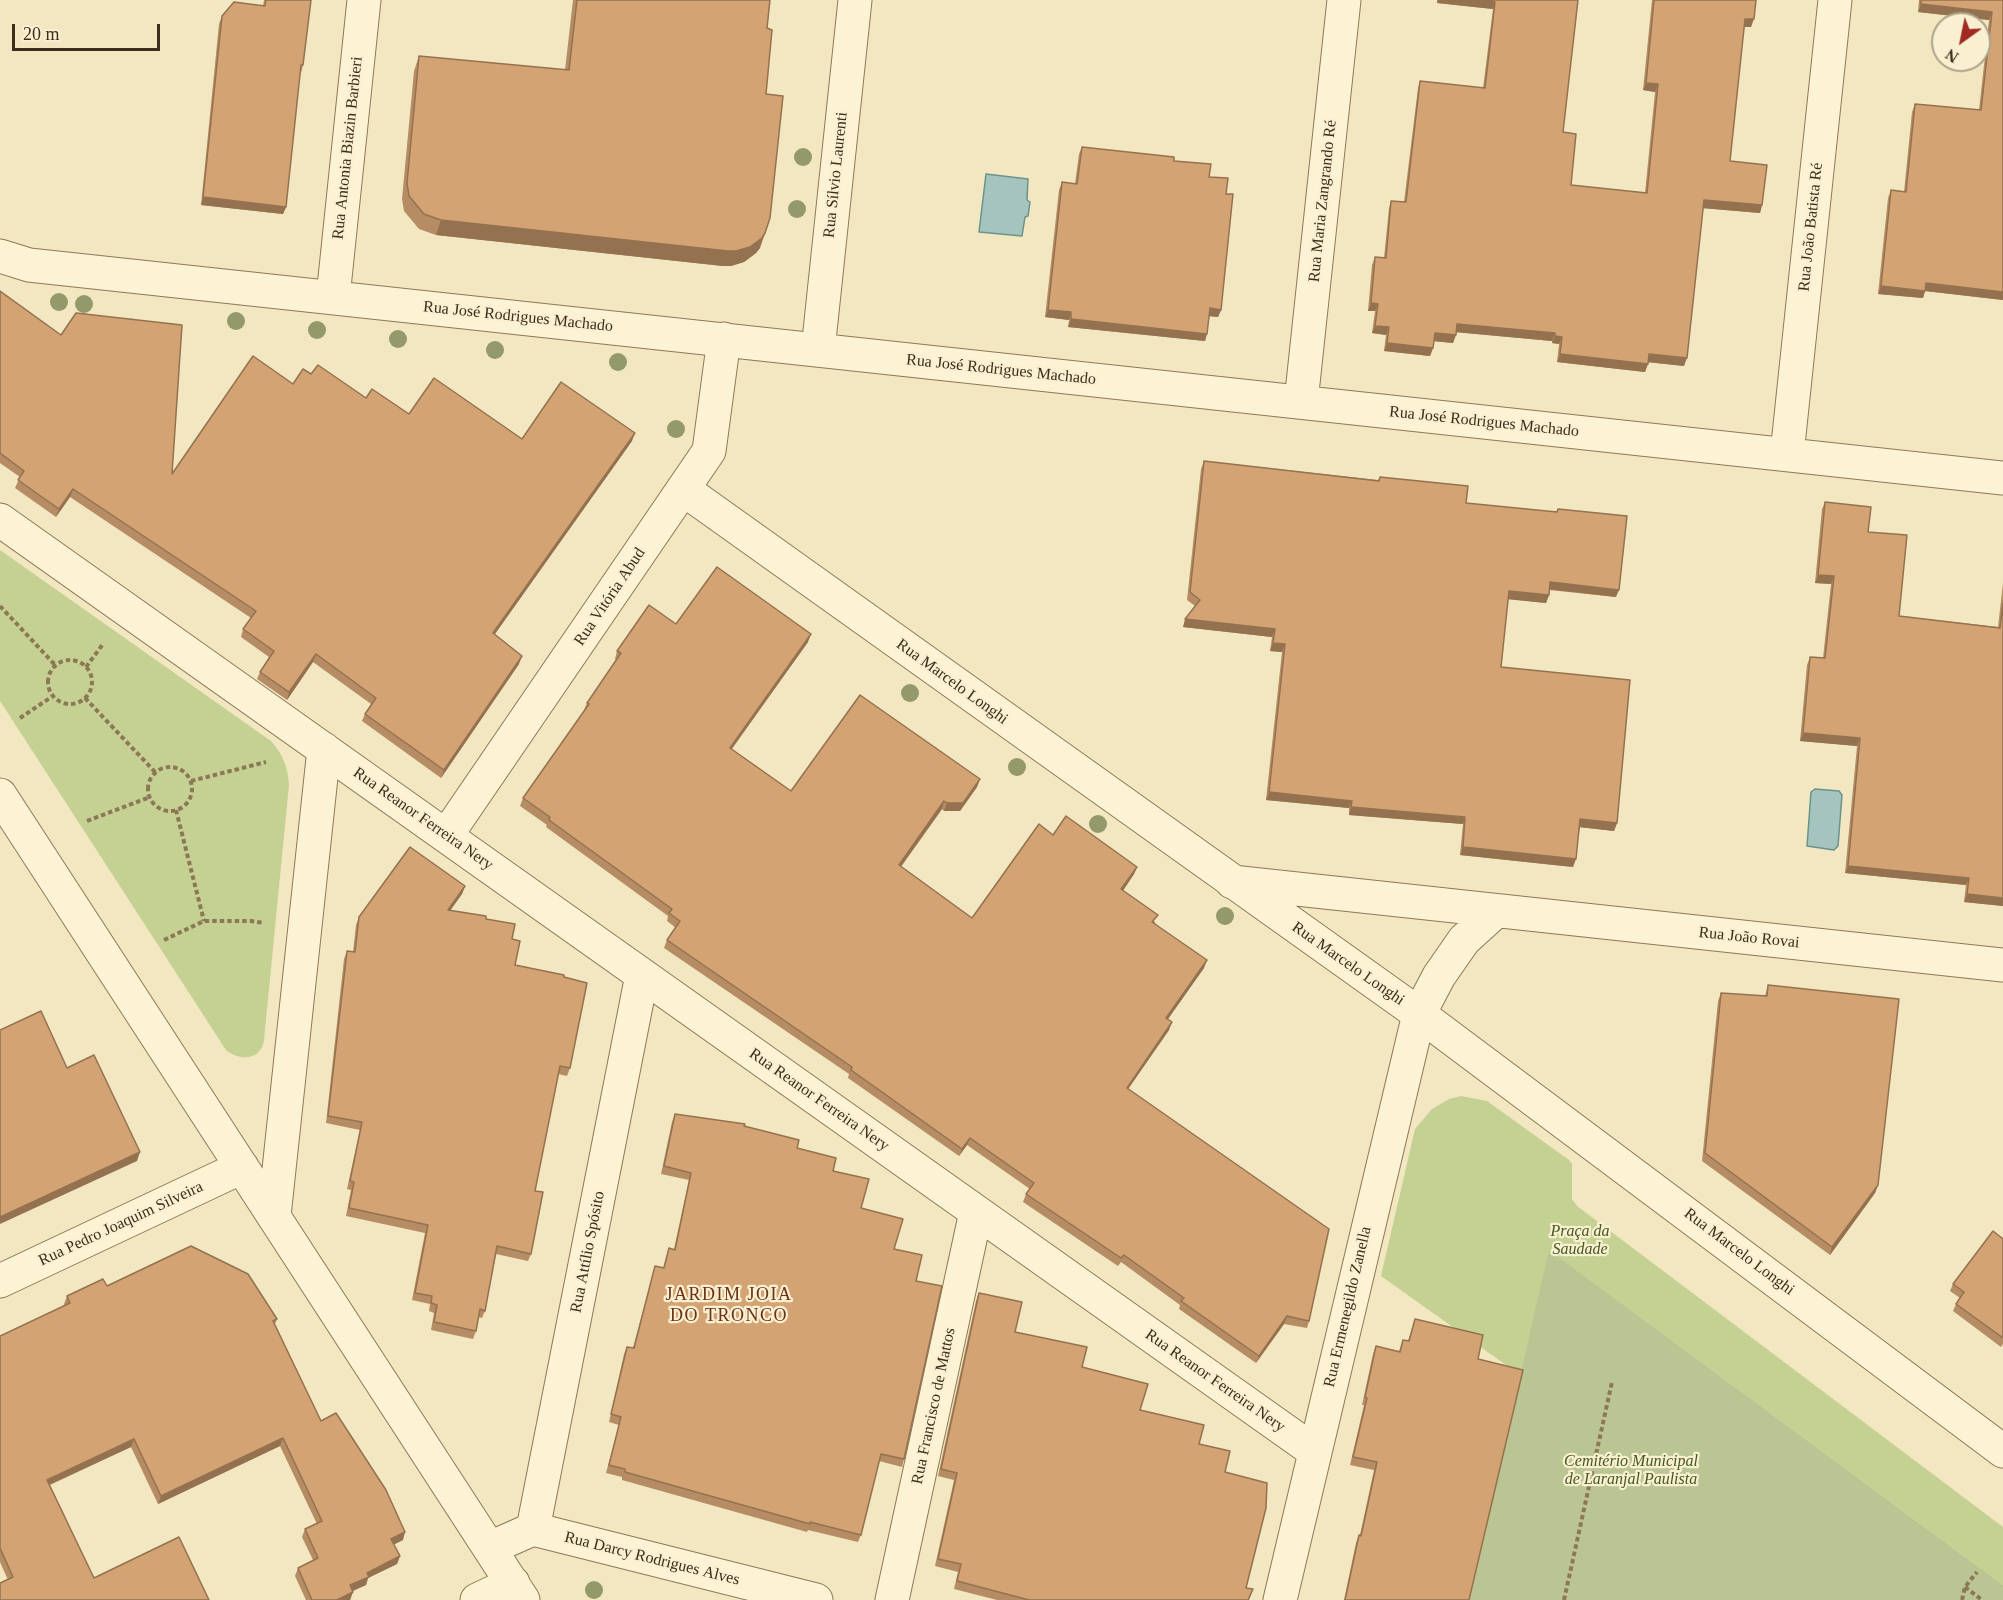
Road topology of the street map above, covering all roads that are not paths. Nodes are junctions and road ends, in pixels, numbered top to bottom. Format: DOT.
graph roads {
  1 [pos="364,0"];
  2 [pos="855,0"];
  3 [pos="1344,0"];
  4 [pos="1834,0"];
  5 [pos="0,256"];
  6 [pos="333,297"];
  7 [pos="724,339"];
  8 [pos="818,350"];
  9 [pos="1301,402"];
  10 [pos="1787,454"];
  11 [pos="2003,478"];
  12 [pos="683,489"];
  13 [pos="0,520"];
  14 [pos="324,749"];
  15 [pos="0,795"];
  16 [pos="447,836"];
  17 [pos="1231,881"];
  18 [pos="1496,911"];
  19 [pos="2003,965"];
  20 [pos="642,975"];
  21 [pos="1419,1014"];
  22 [pos="242,1167"];
  23 [pos="975,1212"];
  24 [pos="274,1216"];
  25 [pos="0,1281"];
  26 [pos="1314,1451"];
  27 [pos="2003,1451"];
  28 [pos="533,1529"];
  29 [pos="490,1548"];
  30 [pos="518,1592"];
  31 [pos="477,1600"];
  32 [pos="816,1600"];
  33 [pos="892,1600"];
  34 [pos="1280,1600"];
  1 -- 6 [label="street, Rua Antonia Biazin Barbieri"];
  2 -- 8 [label="street, Rua Sílvio Laurenti"];
  3 -- 9 [label="street, Rua Maria Zangrando Ré"];
  4 -- 10 [label="street, Rua João Batista Ré"];
  5 -- 6 [label="street, Rua José Rodrigues Machado"];
  6 -- 7 [label="street, Rua José Rodrigues Machado"];
  7 -- 8 [label="street, Rua José Rodrigues Machado"];
  7 -- 12 [label="street, Rua Vitória Abud"];
  8 -- 9 [label="street, Rua José Rodrigues Machado"];
  9 -- 10 [label="street, Rua José Rodrigues Machado"];
  10 -- 11 [label="street, Rua José Rodrigues Machado"];
  12 -- 16 [label="street, Rua Vitória Abud"];
  12 -- 17 [label="street, Rua Marcelo Longhi"];
  13 -- 14 [label="street, Rua Reanor Ferreira Nery"];
  14 -- 16 [label="street, Rua Reanor Ferreira Nery"];
  14 -- 24 [label="street"];
  15 -- 22 [label="street"];
  16 -- 20 [label="street, Rua Reanor Ferreira Nery"];
  17 -- 18 [label="street, Rua João Rovai"];
  17 -- 21 [label="street, Rua Marcelo Longhi"];
  18 -- 19 [label="street, Rua João Rovai"];
  18 -- 21 [label="street"];
  20 -- 23 [label="street, Rua Reanor Ferreira Nery"];
  20 -- 28 [label="street, Rua Attílio Spósito"];
  21 -- 26 [label="street, Rua Ermenegildo Zanella"];
  21 -- 27 [label="street, Rua Marcelo Longhi"];
  22 -- 24 [label="street"];
  22 -- 25 [label="street, Rua Pedro Joaquim Silveira"];
  23 -- 26 [label="street, Rua Reanor Ferreira Nery"];
  23 -- 33 [label="street, Rua Francisco de Mattos"];
  24 -- 29 [label="street"];
  26 -- 34 [label="street, Rua Ermenegildo Zanella"];
  28 -- 29 [label="street"];
  28 -- 32 [label="street, Rua Darcy Rodrigues Alves"];
  29 -- 30 [label="street"];
  30 -- 31 [label="street"];
}
